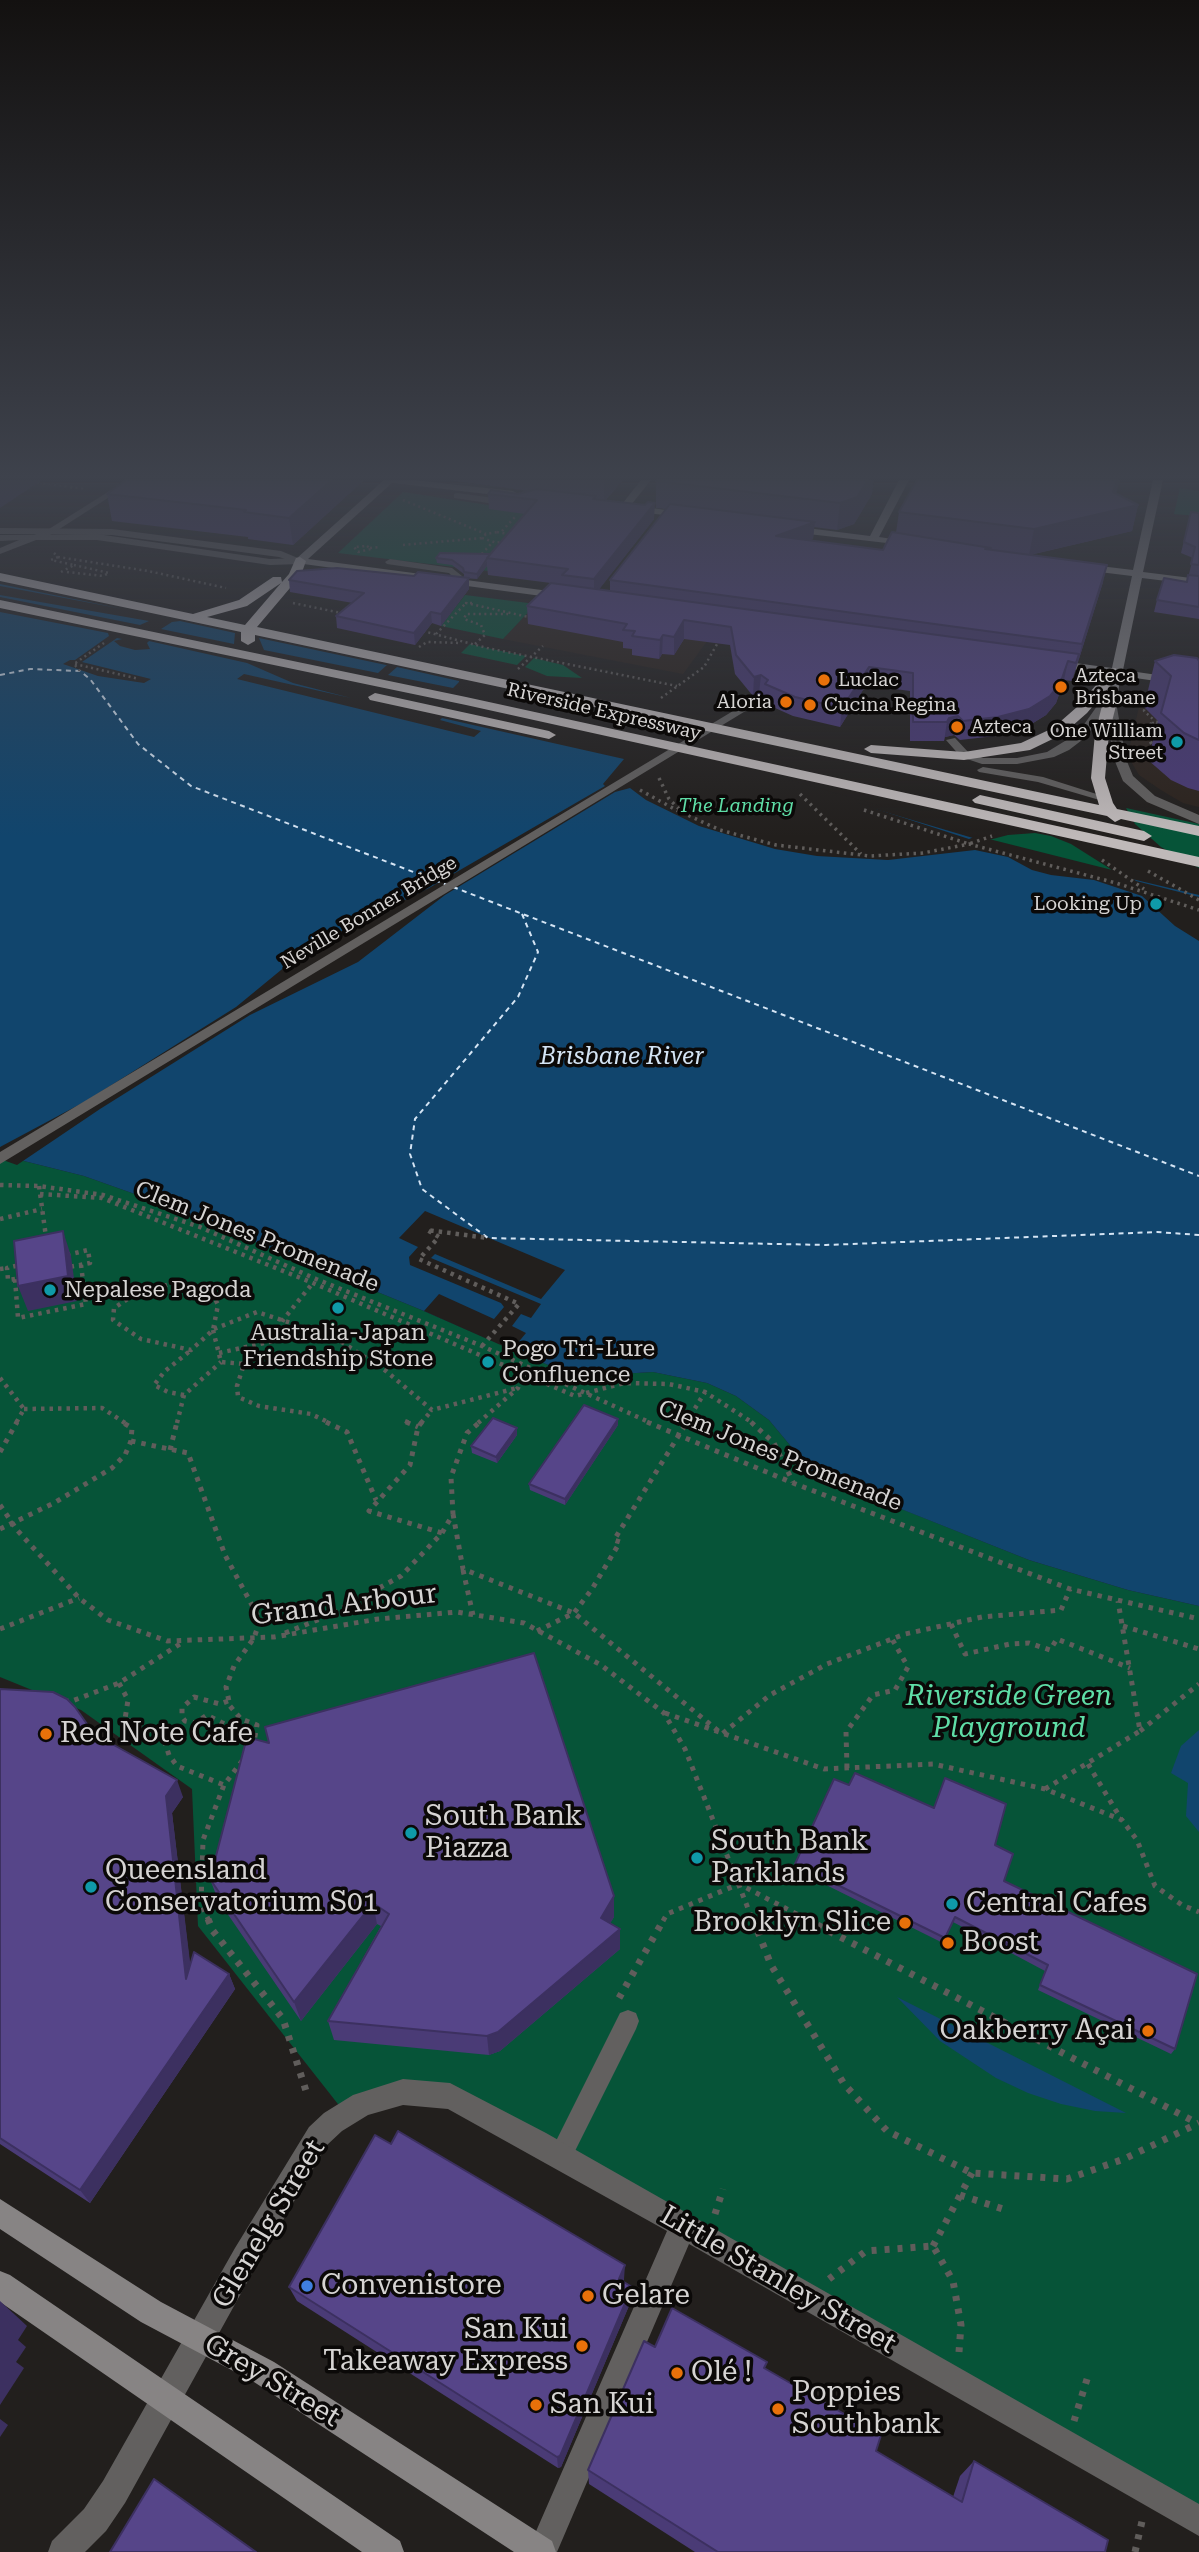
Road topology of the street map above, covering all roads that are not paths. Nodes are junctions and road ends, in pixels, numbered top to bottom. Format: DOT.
graph roads {
  1 [pos="42,599"];
  2 [pos="104,599"];
  3 [pos="250,599"];
  4 [pos="269,599"];
  5 [pos="1131,599"];
  6 [pos="0,604"];
  7 [pos="1041,661"];
  8 [pos="1115,672"];
  9 [pos="1199,684"];
  10 [pos="1111,698"];
  11 [pos="758,699"];
  12 [pos="466,701"];
  13 [pos="627,710"];
  14 [pos="1103,798"];
  15 [pos="929,803"];
  16 [pos="1199,820"];
  17 [pos="1199,831"];
  18 [pos="1199,849"];
  19 [pos="1199,862"];
  20 [pos="1199,875"];
  21 [pos="0,1159"];
  22 [pos="620,2015"];
  23 [pos="345,2113"];
  24 [pos="561,2155"];
  25 [pos="0,2213"];
  26 [pos="684,2224"];
  27 [pos="0,2285"];
  28 [pos="202,2338"];
  29 [pos="167,2398"];
  30 [pos="1199,2521"];
  31 [pos="63,2552"];
  32 [pos="389,2552"];
  33 [pos="542,2552"];
  1 -- 3 [label="highway"];
  2 -- 13 [label="highway, Riverside Expressway"];
  4 -- 15 [label="highway"];
  5 -- 8 [label="street"];
  6 -- 12 [label="highway, Riverside Expressway"];
  7 -- 8 [label="street"];
  8 -- 9 [label="street"];
  8 -- 10 [label="street"];
  8 -- 13 [label="highway"];
  10 -- 14 [label="highway"];
  10 -- 14 [label="lane"];
  10 -- 16 [label="street"];
  11 -- 21 [label="street, Neville Bonner Bridge"];
  12 -- 15 [label="highway, Riverside Expressway"];
  12 -- 18 [label="highway"];
  13 -- 17 [label="highway, Riverside Expressway"];
  14 -- 20 [label="highway"];
  15 -- 19 [label="highway, Riverside Expressway"];
  22 -- 24 [label="lane"];
  23 -- 24 [label="street, Little Stanley Street"];
  23 -- 28 [label="street, Glenelg Street"];
  24 -- 26 [label="street, Little Stanley Street"];
  25 -- 28 [label="street, Grey Street"];
  26 -- 30 [label="street, Little Stanley Street"];
  26 -- 33 [label="street"];
  27 -- 29 [label="street"];
  28 -- 29 [label="street, Glenelg Street"];
  28 -- 33 [label="street, Grey Street"];
  29 -- 31 [label="street, Glenelg Street"];
  29 -- 32 [label="street"];
}
